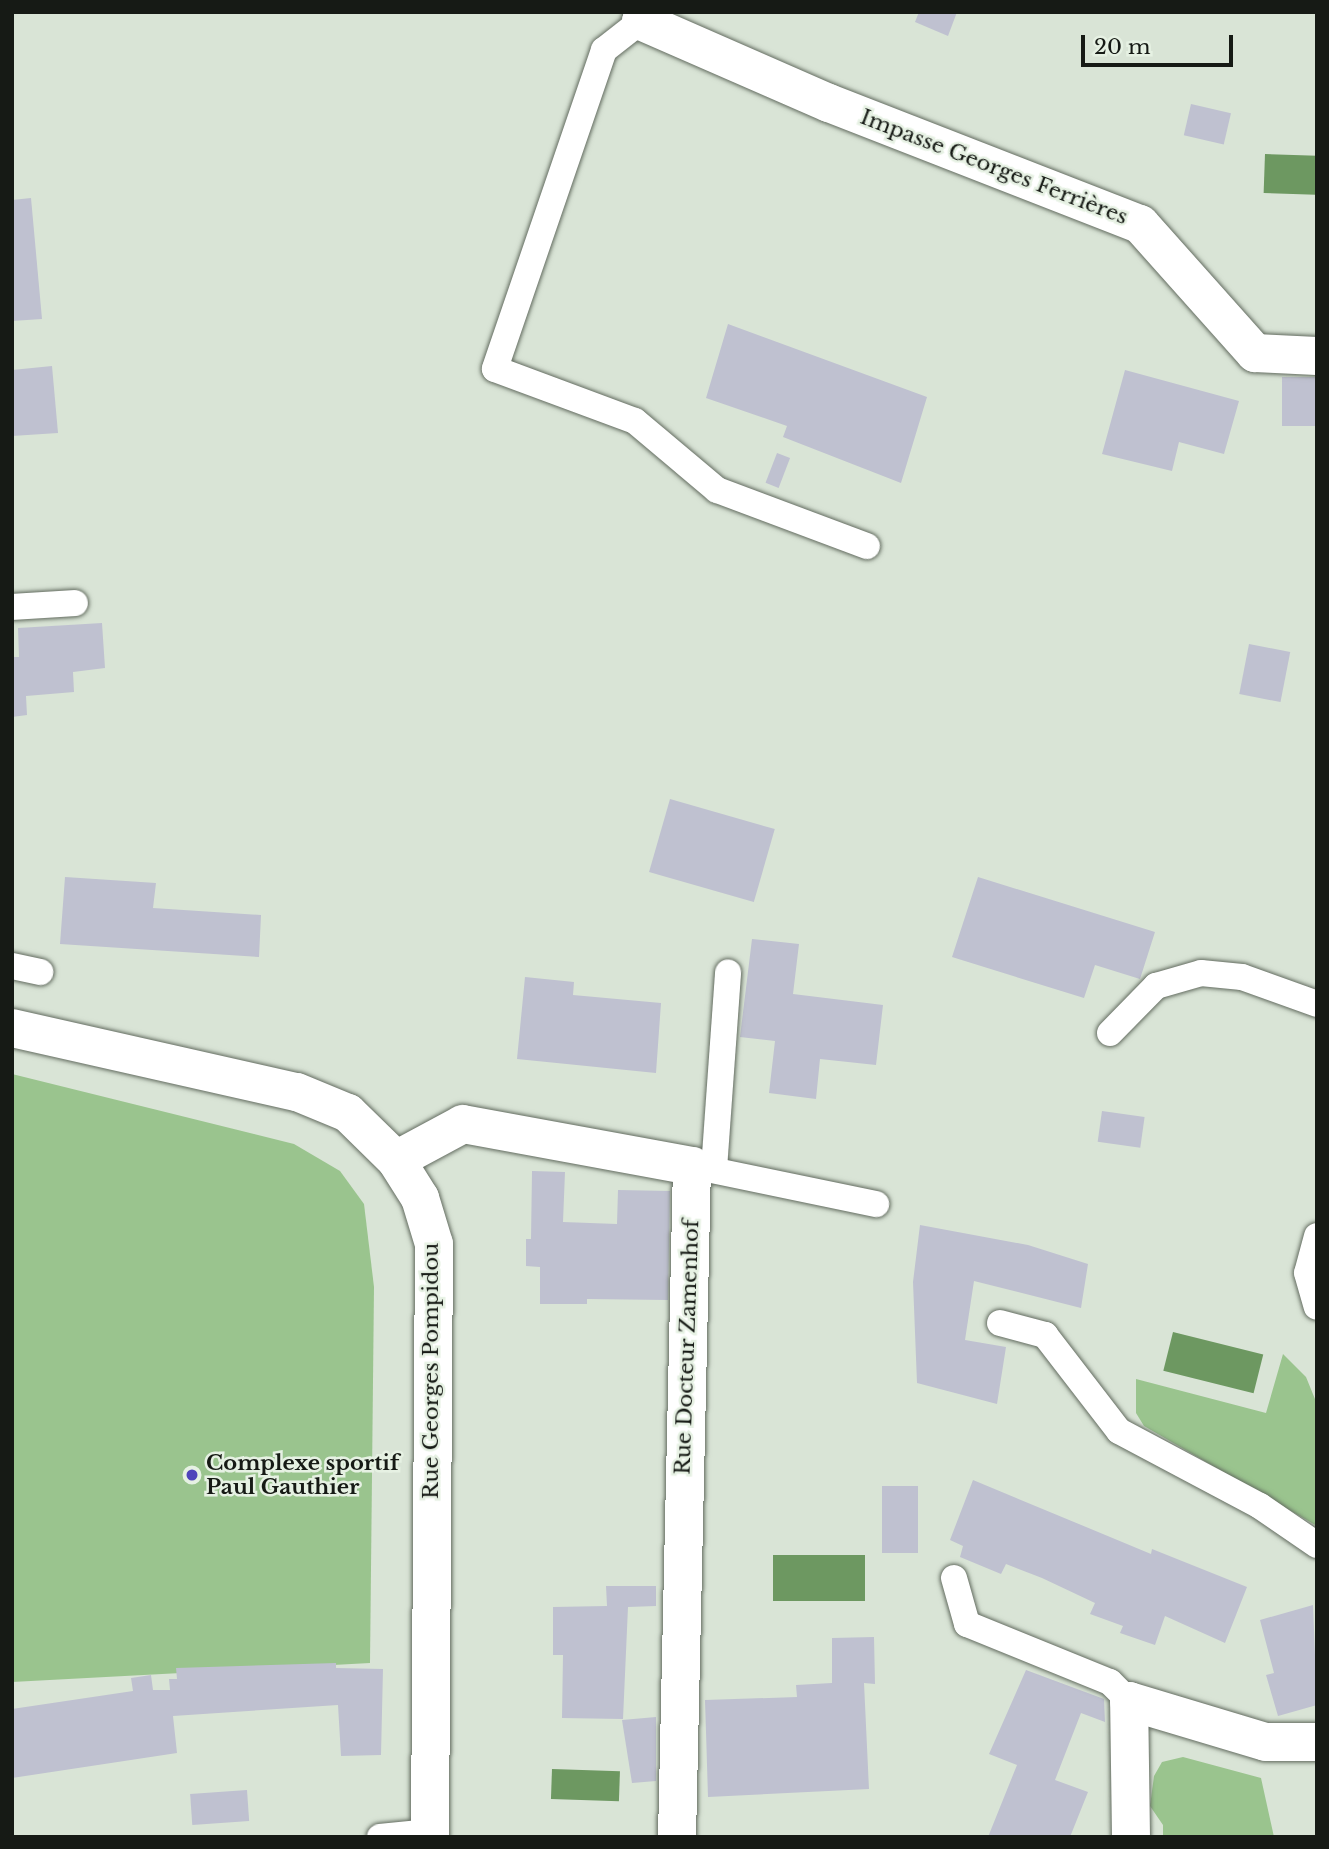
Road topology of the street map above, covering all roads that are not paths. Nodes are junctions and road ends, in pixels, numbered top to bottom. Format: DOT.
graph roads {
  1 [pos="642,17"];
  2 [pos="1317,356"];
  3 [pos="867,545"];
  4 [pos="75,603"];
  5 [pos="12,607"];
  6 [pos="12,966"];
  7 [pos="40,972"];
  8 [pos="727,972"];
  9 [pos="1317,1004"];
  10 [pos="12,1028"];
  11 [pos="1110,1033"];
  12 [pos="396,1160"];
  13 [pos="703,1168"];
  14 [pos="876,1204"];
  15 [pos="1317,1236"];
  16 [pos="1317,1307"];
  17 [pos="1000,1323"];
  18 [pos="1317,1545"];
  19 [pos="954,1578"];
  20 [pos="1129,1701"];
  21 [pos="1317,1742"];
  22 [pos="430,1834"];
  23 [pos="380,1837"];
  24 [pos="677,1837"];
  25 [pos="1131,1837"];
  1 -- 2 [label="street, Impasse Georges Ferrières"];
  1 -- 3 [label="lane"];
  4 -- 5 [label="lane"];
  6 -- 7 [label="lane"];
  8 -- 13 [label="lane"];
  9 -- 11 [label="lane"];
  10 -- 12 [label="street, Rue Georges Pompidou"];
  12 -- 13 [label="street"];
  12 -- 22 [label="street, Rue Georges Pompidou"];
  13 -- 14 [label="lane"];
  13 -- 24 [label="street, Rue Docteur Zamenhof"];
  15 -- 16 [label="lane"];
  17 -- 18 [label="lane"];
  19 -- 20 [label="lane"];
  20 -- 21 [label="street"];
  20 -- 25 [label="street"];
  22 -- 23 [label="lane"];
}
